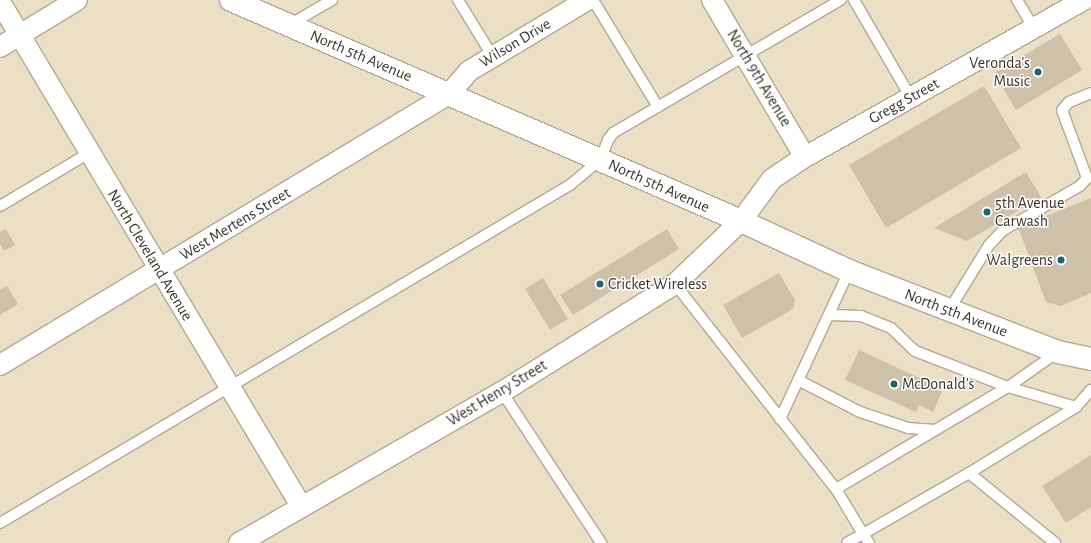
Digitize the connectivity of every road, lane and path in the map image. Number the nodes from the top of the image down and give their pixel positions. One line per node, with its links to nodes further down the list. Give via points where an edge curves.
1 (77, 0): 14 (street)
2 (230, 0): 12 (street, North 5th Avenue)
3 (332, 0): 12 (lane)
4 (458, 0): 16 (lane)
5 (712, 0): 17 (street, North 9th Avenue)
6 (841, 0): 17 (lane)
7 (854, 0): 20 (lane)
8 (1017, 0): 13 (lane)
9 (1084, 0): 13 (street, Gregg Street)
10 (585, 1): 16 (street, Wilson Drive); 21 (lane)
11 (0, 2): 14 (street, North Cleveland Avenue)
12 (289, 25): 19 (street, North 5th Avenue)
13 (1034, 28): 20 (street, Gregg Street)
14 (19, 35): 15 (street); 22 (street, North Cleveland Avenue)
15 (0, 47)
16 (493, 56): 19 (street, Wilson Drive, via 469,71)
17 (745, 56): 21 (lane); 23 (street, North 9th Avenue)
18 (1091, 93): 30 (lane, via 1070,102 1062,110 1087,178 1080,186 1002,231 989,245)
19 (449, 94): 24 (street, North 5th Avenue); 27 (street, West Mertens Street)
20 (911, 98): 23 (street, Gregg Street)
21 (658, 107): 24 (lane, via 613,133)
22 (89, 153): 25 (lane); 27 (street, North Cleveland Avenue)
23 (805, 157): 26 (street, Gregg Street, via 772,179)
24 (600, 160): 26 (street, North 5th Avenue); 36 (lane, via 570,185)
25 (0, 206)
26 (740, 221): 28 (street, North 5th Avenue); 29 (street, West Henry Street)
27 (159, 270): 34 (street, West Mertens Street); 36 (street, North Cleveland Avenue)
28 (849, 271): 30 (street, North 5th Avenue); 31 (lane)
29 (675, 284): 39 (street, West Henry Street); 41 (lane)
30 (949, 310): 32 (street, North 5th Avenue)
31 (829, 315): 35 (lane); 37 (lane, via 862,316 891,328 915,351)
32 (1058, 352): 33 (street, North 5th Avenue); 37 (lane)
33 (1091, 359)
34 (0, 365)
35 (798, 380): 41 (lane); 42 (lane, via 860,412 908,428)
36 (229, 386): 45 (street, North Cleveland Avenue); 46 (lane)
37 (1008, 387): 40 (lane); 42 (lane)
38 (1091, 390): 40 (lane)
39 (502, 392): 45 (street, West Henry Street); 49 (lane)
40 (1076, 407): 43 (lane)
41 (780, 419): 44 (lane)
42 (935, 430): 44 (lane)
43 (969, 473): 47 (lane); 52 (lane)
44 (836, 489): 47 (lane)
45 (301, 506): 48 (street, West Henry Street)
46 (0, 523)
47 (863, 534): 50 (lane); 51 (lane)
48 (248, 541)
49 (601, 543)
50 (847, 543)
51 (869, 543)
52 (1054, 543)

